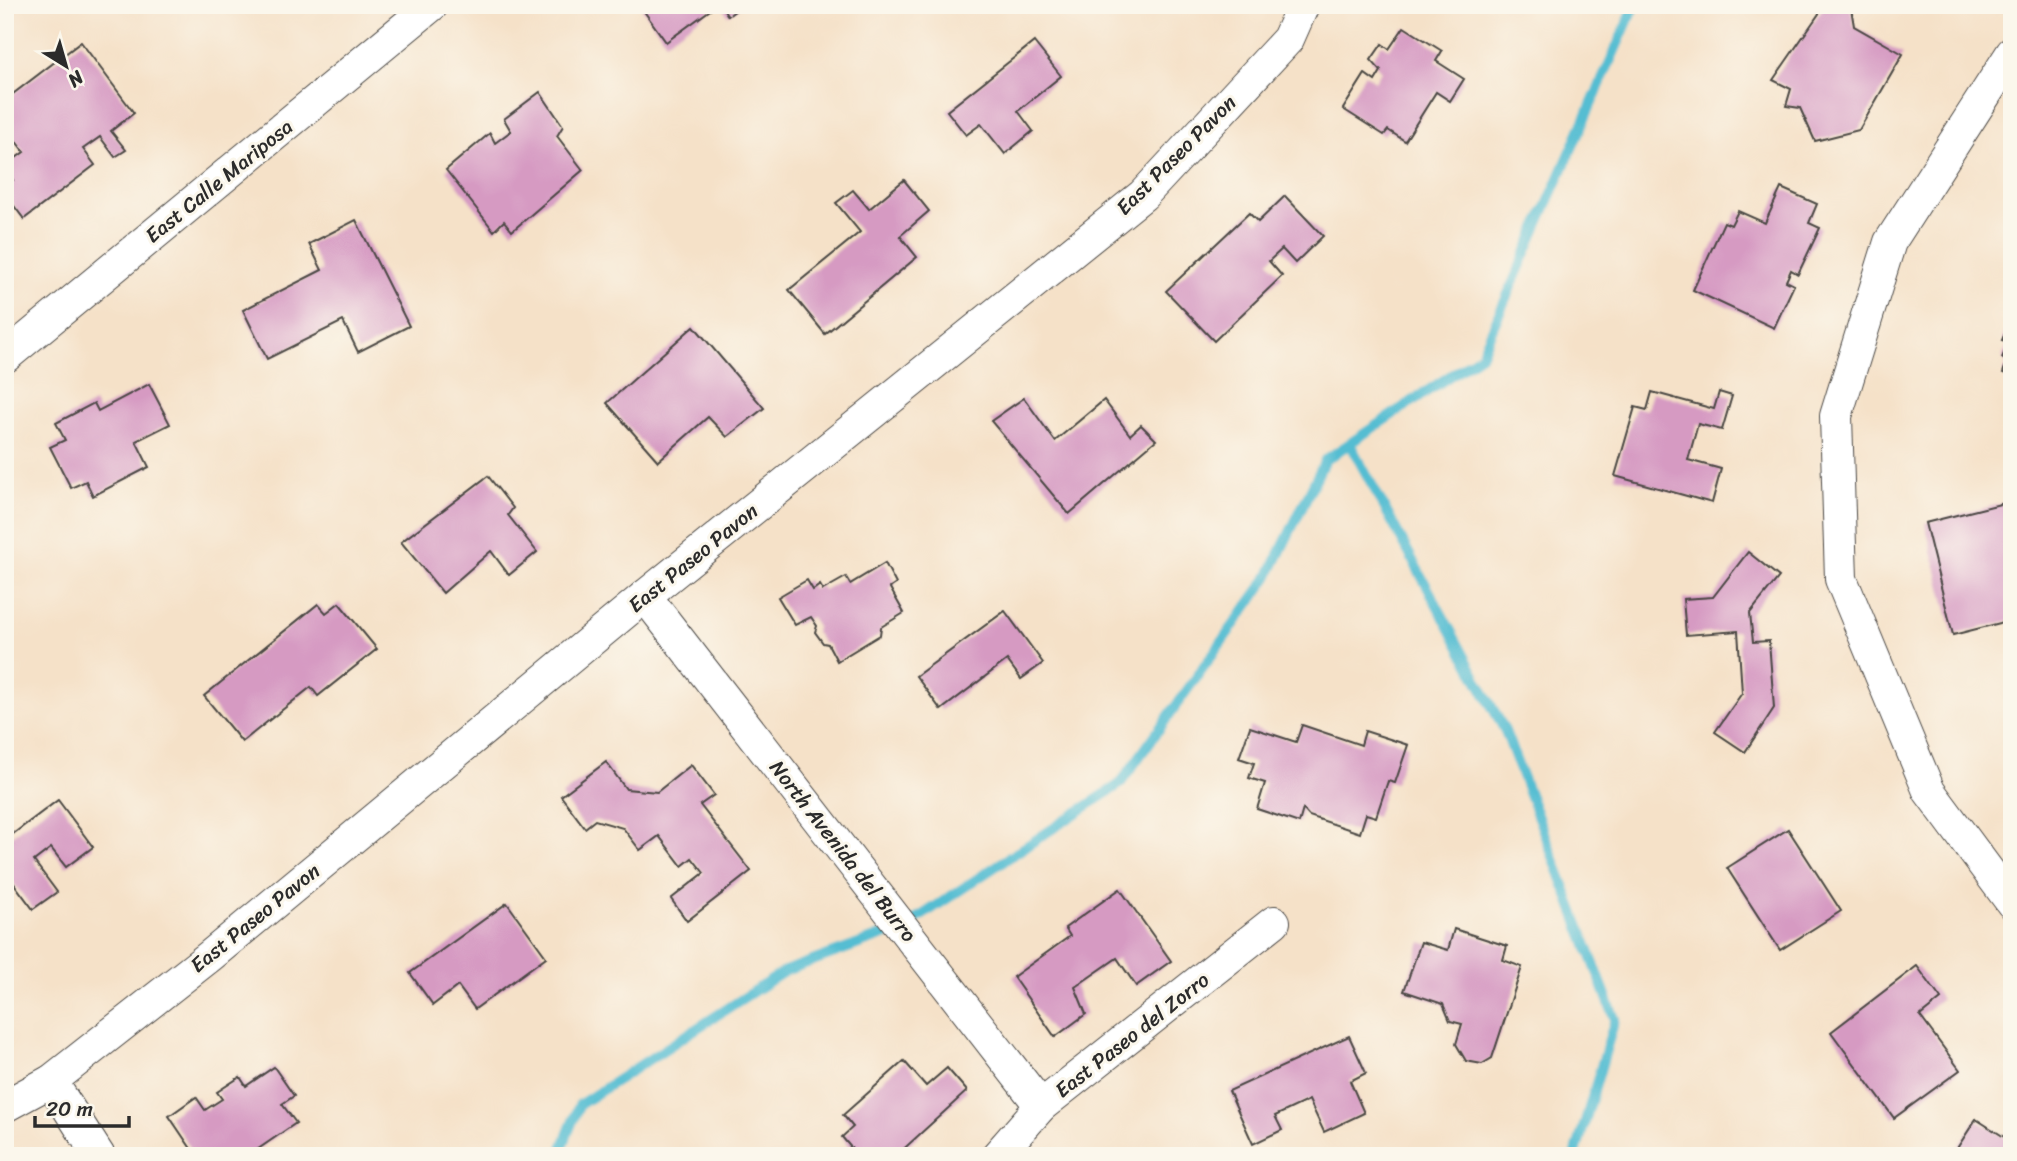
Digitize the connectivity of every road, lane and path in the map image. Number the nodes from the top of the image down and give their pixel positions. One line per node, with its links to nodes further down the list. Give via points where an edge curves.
1 (432, 5): 4 (street, East Calle Mariposa)
2 (1303, 5): 5 (street, East Paseo Pavon, via 1288,39 1143,195)
3 (2012, 53): 6 (street, via 1890,242 1836,415 1841,579 1929,791)
4 (5, 357)
5 (645, 596): 8 (street, East Paseo Pavon, via 210,956); 10 (street, North Avenida del Burro)
6 (2012, 903)
7 (1274, 922): 10 (street, East Paseo del Zorro)
8 (51, 1081): 9 (street, East Paseo Pavon); 11 (street)
9 (5, 1106)
10 (1041, 1106): 12 (street, East Paseo del Zorro)
11 (99, 1156)
12 (997, 1156)

